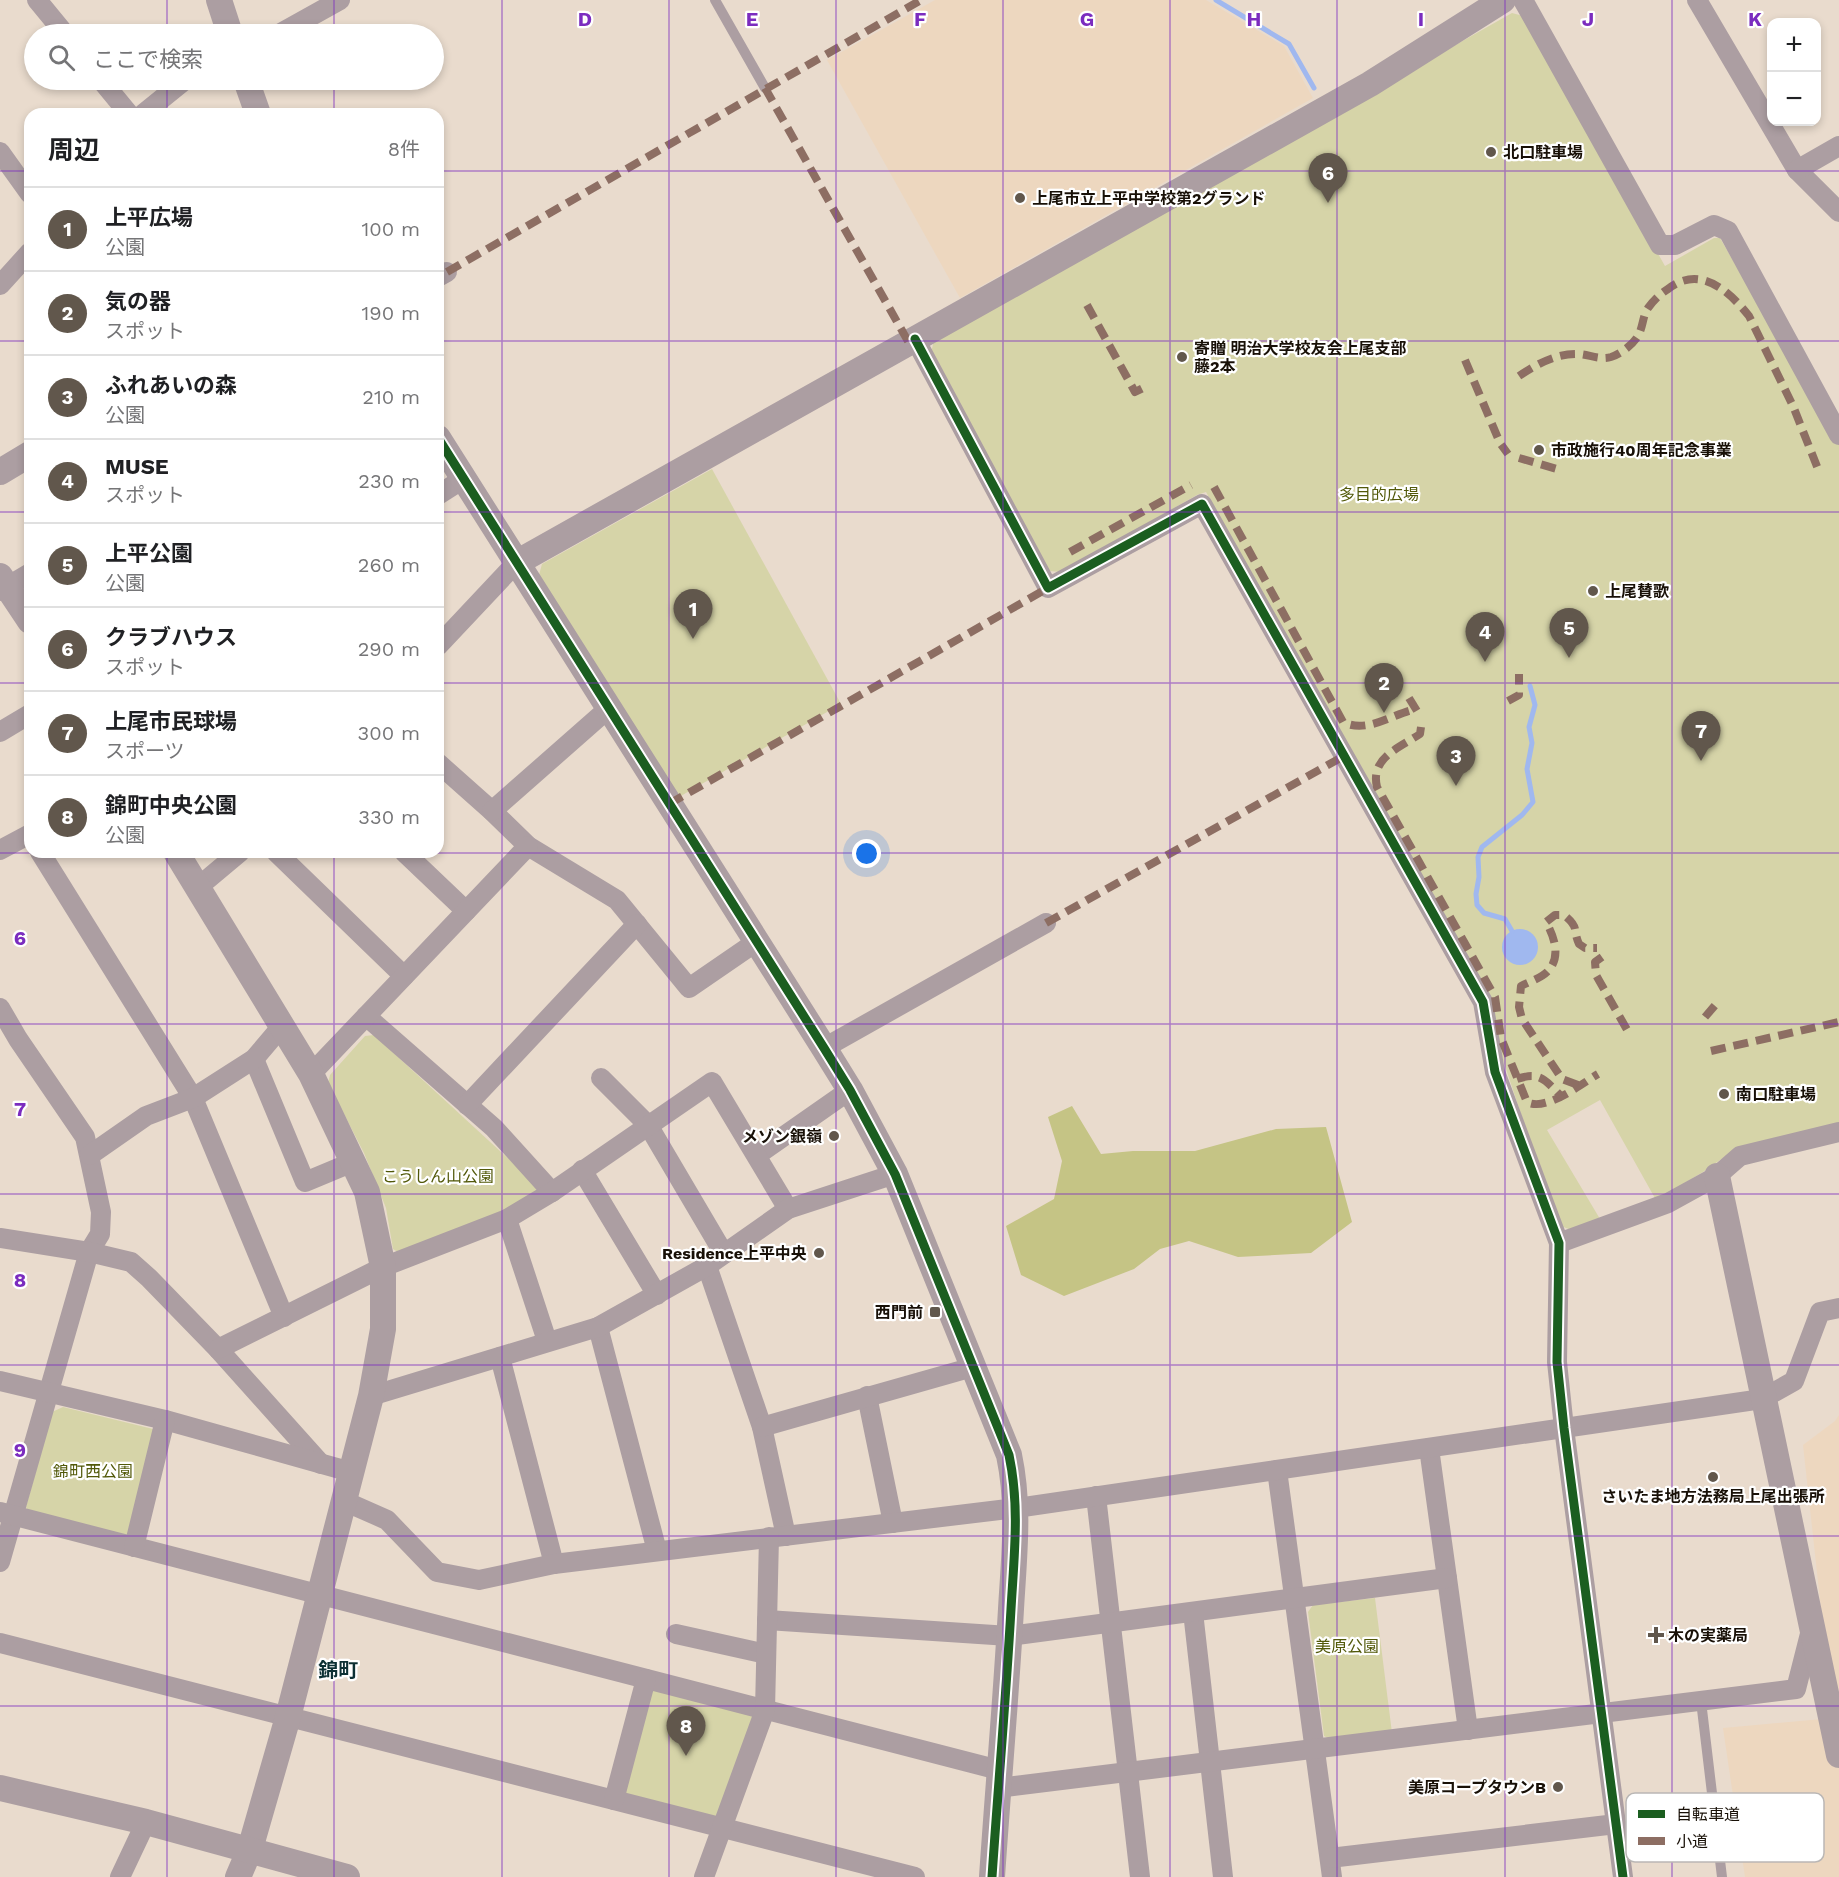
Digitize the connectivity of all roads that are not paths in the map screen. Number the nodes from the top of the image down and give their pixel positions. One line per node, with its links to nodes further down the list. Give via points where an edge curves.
1 (37, 0): 8 (street)
2 (219, 0): 9 (street)
3 (340, 0): 10 (street)
4 (716, 0): 11 (lane)
5 (1503, 0): 25 (street, via 1370,84)
6 (1523, 0): 26 (street, via 1660,245 1675,245 1714,225 1728,231)
7 (1697, 0): 20 (street)
8 (56, 24)
9 (227, 24)
10 (297, 24)
11 (765, 88)
12 (109, 90): 15 (street)
13 (172, 90): 16 (street)
14 (250, 90): 17 (street)
15 (124, 108)
16 (150, 108)
17 (256, 108)
18 (1839, 146): 20 (street)
19 (0, 152): 21 (street)
20 (1797, 170): 22 (street)
21 (24, 186)
22 (1839, 212)
23 (24, 259): 24 (street)
24 (0, 285)
25 (915, 339): 32 (street); 78 (street, via 1048,588 1202,504 1483,1002 1495,1072)
26 (1839, 435)
27 (444, 448): 30 (street)
28 (24, 458): 29 (street)
29 (0, 472)
30 (463, 479): 31 (street); 32 (street)
31 (444, 491)
32 (516, 563): 36 (street); 37 (street)
33 (24, 575): 34 (street)
34 (2, 584): 35 (street)
35 (24, 613)
36 (444, 637)
37 (609, 708): 41 (street); 54 (street)
38 (24, 718): 39 (street)
39 (0, 732)
40 (444, 768): 41 (street)
41 (492, 811): 43 (street)
42 (24, 838): 44 (street)
43 (528, 846): 51 (street); 53 (street, via 617,900)
44 (0, 850)
45 (44, 858): 64 (street)
46 (180, 858): 50 (street)
47 (233, 858): 50 (street)
48 (282, 858): 55 (street)
49 (410, 858): 51 (street)
50 (197, 888): 58 (street)
51 (466, 911): 55 (street)
52 (1046, 923): 59 (street)
53 (637, 924): 54 (street, via 688,988); 65 (street)
54 (756, 942): 59 (street)
55 (404, 976): 57 (street)
56 (0, 1008): 68 (street, via 85,1137)
57 (366, 1016): 61 (street); 65 (street)
58 (282, 1026): 60 (street); 61 (street)
59 (824, 1048): 63 (street)
60 (255, 1059): 64 (street); 70 (street, via 305,1182)
61 (311, 1074): 70 (street)
62 (601, 1078): 66 (street)
63 (850, 1090): 69 (street); 72 (street)
64 (193, 1098): 68 (street, via 146,1116); 85 (street)
65 (467, 1106): 74 (street, via 494,1128)
66 (648, 1125): 69 (street, via 712,1082); 71 (street); 80 (street)
67 (1839, 1132): 73 (street, via 1740,1156)
68 (90, 1155): 79 (street, via 101,1212 100,1234)
69 (757, 1155): 75 (street)
70 (353, 1161): 82 (street, via 367,1192)
71 (582, 1170): 74 (street); 83 (street)
72 (896, 1174): 75 (street); 90 (street)
73 (1717, 1176): 78 (street, via 1668,1203); 95 (street)
74 (552, 1192): 76 (street)
75 (788, 1209): 80 (street)
76 (507, 1219): 82 (street); 87 (street)
77 (0, 1238): 79 (street)
78 (1559, 1243): 98 (street, via 1557,1362)
79 (89, 1252): 88 (street, via 131,1262); 92 (street)
80 (724, 1254): 81 (street)
81 (707, 1266): 83 (street); 97 (street)
82 (383, 1267): 85 (street); 93 (street, via 383,1329)
83 (657, 1295): 86 (street)
84 (1839, 1308): 95 (street, via 1820,1312 1794,1381)
85 (284, 1317): 88 (street)
86 (597, 1326): 87 (street); 110 (street)
87 (548, 1341): 89 (street)
88 (218, 1349): 100 (street)
89 (500, 1357): 93 (street); 112 (street)
90 (973, 1367): 94 (street); 105 (street, via 1009,1455)
91 (0, 1381): 92 (street)
92 (49, 1391): 96 (street); 106 (street)
93 (371, 1396): 102 (street)
94 (867, 1396): 97 (street); 107 (street)
95 (1762, 1399): 98 (street); 119 (street)
96 (165, 1420): 100 (street); 109 (street)
97 (762, 1426): 108 (street)
98 (1564, 1428): 99 (street); 127 (street)
99 (1429, 1448): 101 (street); 113 (street)
100 (321, 1464): 102 (street)
101 (1276, 1470): 103 (street); 115 (street)
102 (351, 1472): 104 (street)
103 (1096, 1496): 105 (street); 118 (street)
104 (344, 1501): 112 (street, via 387,1520 437,1572 479,1580); 114 (street)
105 (1016, 1508): 107 (street); 121 (street)
106 (6, 1513): 109 (street); 111 (street)
107 (893, 1523): 108 (street)
108 (778, 1536): 110 (street); 117 (street)
109 (134, 1547): 114 (street)
110 (657, 1551): 112 (street)
111 (0, 1562)
112 (554, 1564)
113 (1447, 1578): 115 (street); 129 (street)
114 (320, 1595): 124 (street); 128 (street)
115 (1294, 1599): 116 (street); 130 (street)
116 (1193, 1612): 118 (street); 132 (street)
117 (767, 1620): 121 (street); 123 (street)
118 (1111, 1623): 121 (street); 133 (street)
119 (1812, 1628): 125 (street, via 1796,1689); 131 (street)
120 (676, 1634): 123 (street)
121 (1009, 1636): 134 (street)
122 (0, 1643): 128 (street)
123 (766, 1654): 126 (street)
124 (646, 1679): 126 (street); 137 (street)
125 (1701, 1701): 127 (street); 136 (lane)
126 (765, 1710): 134 (street); 140 (street)
127 (1602, 1713): 129 (street); 139 (street)
128 (288, 1717): 137 (street); 141 (street)
129 (1468, 1730): 130 (street)
130 (1315, 1749): 132 (street); 143 (street)
131 (1839, 1755)
132 (1210, 1761): 133 (street); 151 (street)
133 (1128, 1772): 134 (street); 150 (street)
134 (999, 1779): 149 (street)
135 (0, 1788): 138 (street)
136 (1712, 1793)
137 (614, 1800): 140 (street)
138 (146, 1822): 141 (street); 144 (street)
139 (1616, 1824): 143 (street); 152 (street)
140 (722, 1828): 147 (street); 148 (street)
141 (250, 1849): 145 (street); 146 (street)
142 (1720, 1862): 153 (lane)
143 (1329, 1872)
144 (120, 1877)
145 (238, 1877)
146 (347, 1877)
147 (704, 1877)
148 (915, 1877)
149 (992, 1877)
150 (1140, 1877)
151 (1223, 1877)
152 (1623, 1877)
153 (1722, 1877)

